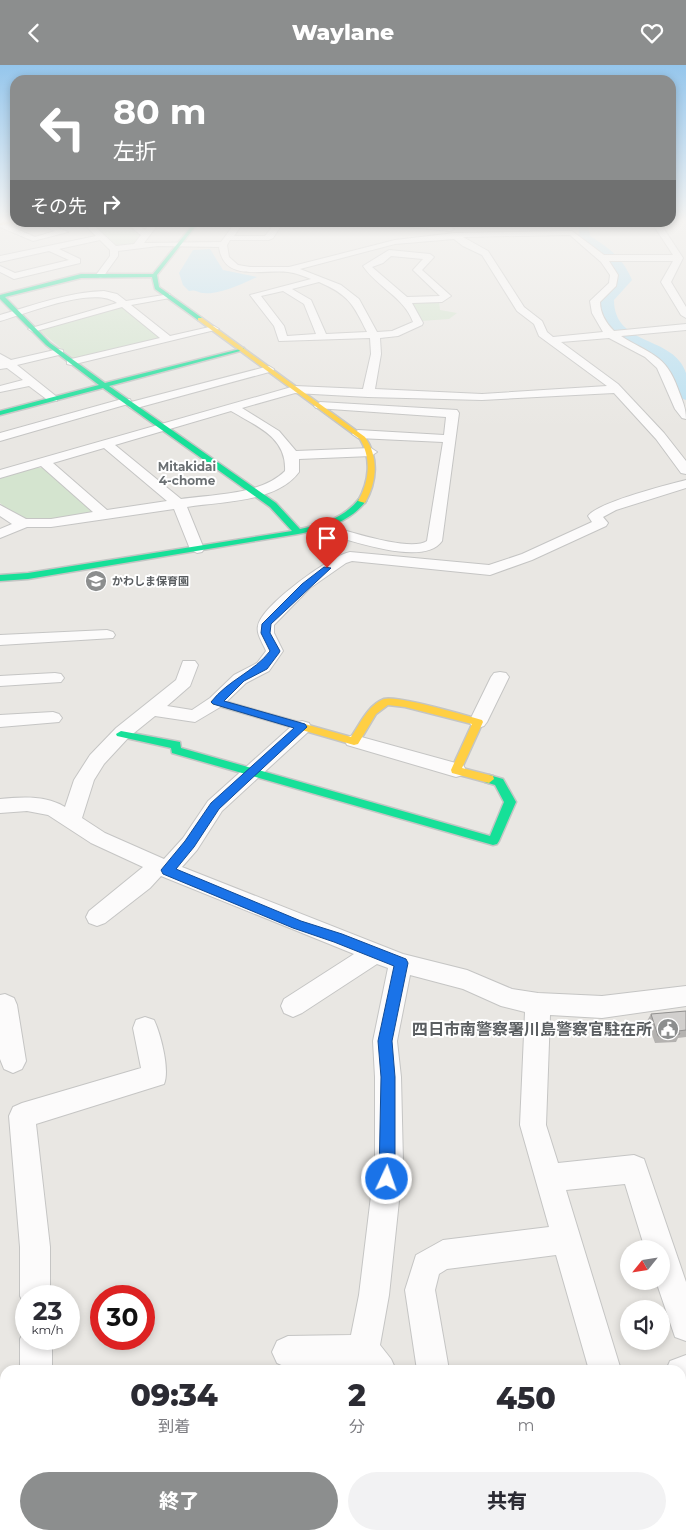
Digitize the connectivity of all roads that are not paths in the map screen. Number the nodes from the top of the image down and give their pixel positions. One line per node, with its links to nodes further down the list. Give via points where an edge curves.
1 (27, 290): 12 (street)
2 (160, 290): 11 (street)
3 (276, 290): 23 (street, via 255,295 279,326 283,339)
4 (287, 290): 23 (street, via 308,302)
5 (342, 290): 21 (street, via 356,301)
6 (392, 290): 13 (street)
7 (439, 290): 13 (street, via 446,296 442,299)
8 (508, 290): 25 (street, via 520,309 538,323 542,333)
9 (606, 290): 22 (street, via 597,298 595,305)
10 (671, 290): 16 (street)
11 (167, 295): 14 (street); 20 (street)
12 (1, 297): 15 (street)
13 (406, 300): 21 (street, via 418,323 394,334)
14 (123, 304): 15 (street, via 111,295 95,293); 19 (street); 24 (street)
15 (18, 313): 17 (street); 19 (street)
16 (686, 315)
17 (0, 318)
18 (686, 327): 22 (street)
19 (33, 329): 27 (street)
20 (214, 329): 24 (street); 26 (street)
21 (374, 335): 23 (street); 36 (street, via 376,353)
22 (609, 335): 25 (street); 42 (street, via 659,363)
23 (323, 338)
24 (168, 340): 29 (street)
25 (552, 341): 35 (street)
26 (242, 349): 30 (street); 32 (street)
27 (59, 352): 28 (street); 29 (street)
28 (3, 362): 31 (street)
29 (72, 362): 32 (street)
30 (269, 369): 34 (street); 38 (street)
31 (31, 381): 33 (street); 37 (street)
32 (105, 385): 37 (street); 38 (street)
33 (0, 389)
34 (296, 389): 36 (street); 39 (street); 40 (street)
35 (616, 389): 36 (street, via 482,397); 51 (street, via 660,436)
36 (368, 394)
37 (53, 399): 41 (street)
38 (130, 403): 43 (street); 45 (street)
39 (232, 406): 43 (street); 49 (street, via 278,436)
40 (320, 406): 44 (street); 46 (street, via 452,414)
41 (0, 413)
42 (686, 415)
43 (163, 426): 47 (street); 54 (street)
44 (358, 434): 46 (street); 48 (street, via 368,443)
45 (0, 437)
46 (448, 439): 62 (street, via 435,541 428,547 412,550)
47 (105, 443): 50 (street); 55 (street)
48 (371, 452): 49 (street); 59 (street, via 367,491 362,502 349,515)
49 (292, 455): 54 (street, via 292,472 267,490)
50 (44, 462): 52 (street); 57 (street)
51 (686, 470)
52 (0, 474)
53 (686, 484): 64 (street, via 611,507 595,516 601,523 583,533 490,569)
54 (256, 492): 55 (street); 60 (street)
55 (179, 503): 57 (street); 63 (street)
56 (0, 509): 58 (street)
57 (104, 515): 58 (street, via 51,523)
58 (25, 523): 61 (street)
59 (318, 527): 60 (street); 62 (street)
60 (298, 532): 63 (street)
61 (0, 534)
62 (369, 541): 64 (street)
63 (197, 549): 65 (street)
64 (356, 556): 72 (street, via 338,559 270,618 266,633 275,651 263,667 240,679)
65 (0, 578)
66 (107, 635): 67 (street)
67 (0, 640)
68 (189, 665): 73 (street, via 184,682)
69 (500, 677): 76 (street)
70 (55, 678): 71 (street)
71 (0, 681)
72 (216, 702): 73 (street, via 194,716); 77 (street)
73 (152, 710): 78 (street)
74 (53, 718): 75 (street)
75 (0, 721)
76 (478, 722): 79 (street, via 386,702 372,712); 80 (street)
77 (302, 727): 79 (street); 81 (street)
78 (121, 734): 81 (street, via 176,745 180,751); 83 (street, via 98,757 83,783)
79 (354, 741): 80 (street)
80 (456, 770): 81 (street, via 499,782 510,802 493,841)
81 (255, 771): 84 (street, via 215,806 190,844)
82 (0, 806): 83 (street, via 27,805 53,809)
83 (71, 821): 84 (street, via 98,838)
84 (162, 868): 85 (street); 86 (street, via 298,925)
85 (98, 917)
86 (376, 953): 87 (street); 91 (street)
87 (401, 963): 89 (street, via 467,980 510,999); 102 (street, via 385,1041 389,1163)
88 (686, 996): 89 (street, via 602,1007)
89 (538, 1004): 94 (street, via 533,1125)
90 (0, 1006): 93 (street, via 5,1005)
91 (293, 1006)
92 (145, 1028): 98 (street, via 155,1076 22,1116 35,1247)
93 (13, 1061)
94 (549, 1178): 95 (street); 96 (street, via 634,1169)
95 (568, 1239): 104 (street, via 443,1255 426,1265 420,1290); 105 (street)
96 (658, 1240)
97 (670, 1277): 99 (street)
98 (35, 1285)
99 (686, 1326)
100 (36, 1350): 103 (street)
101 (288, 1352): 102 (street)
102 (366, 1363)
103 (36, 1365)
104 (432, 1365)
105 (604, 1365)

